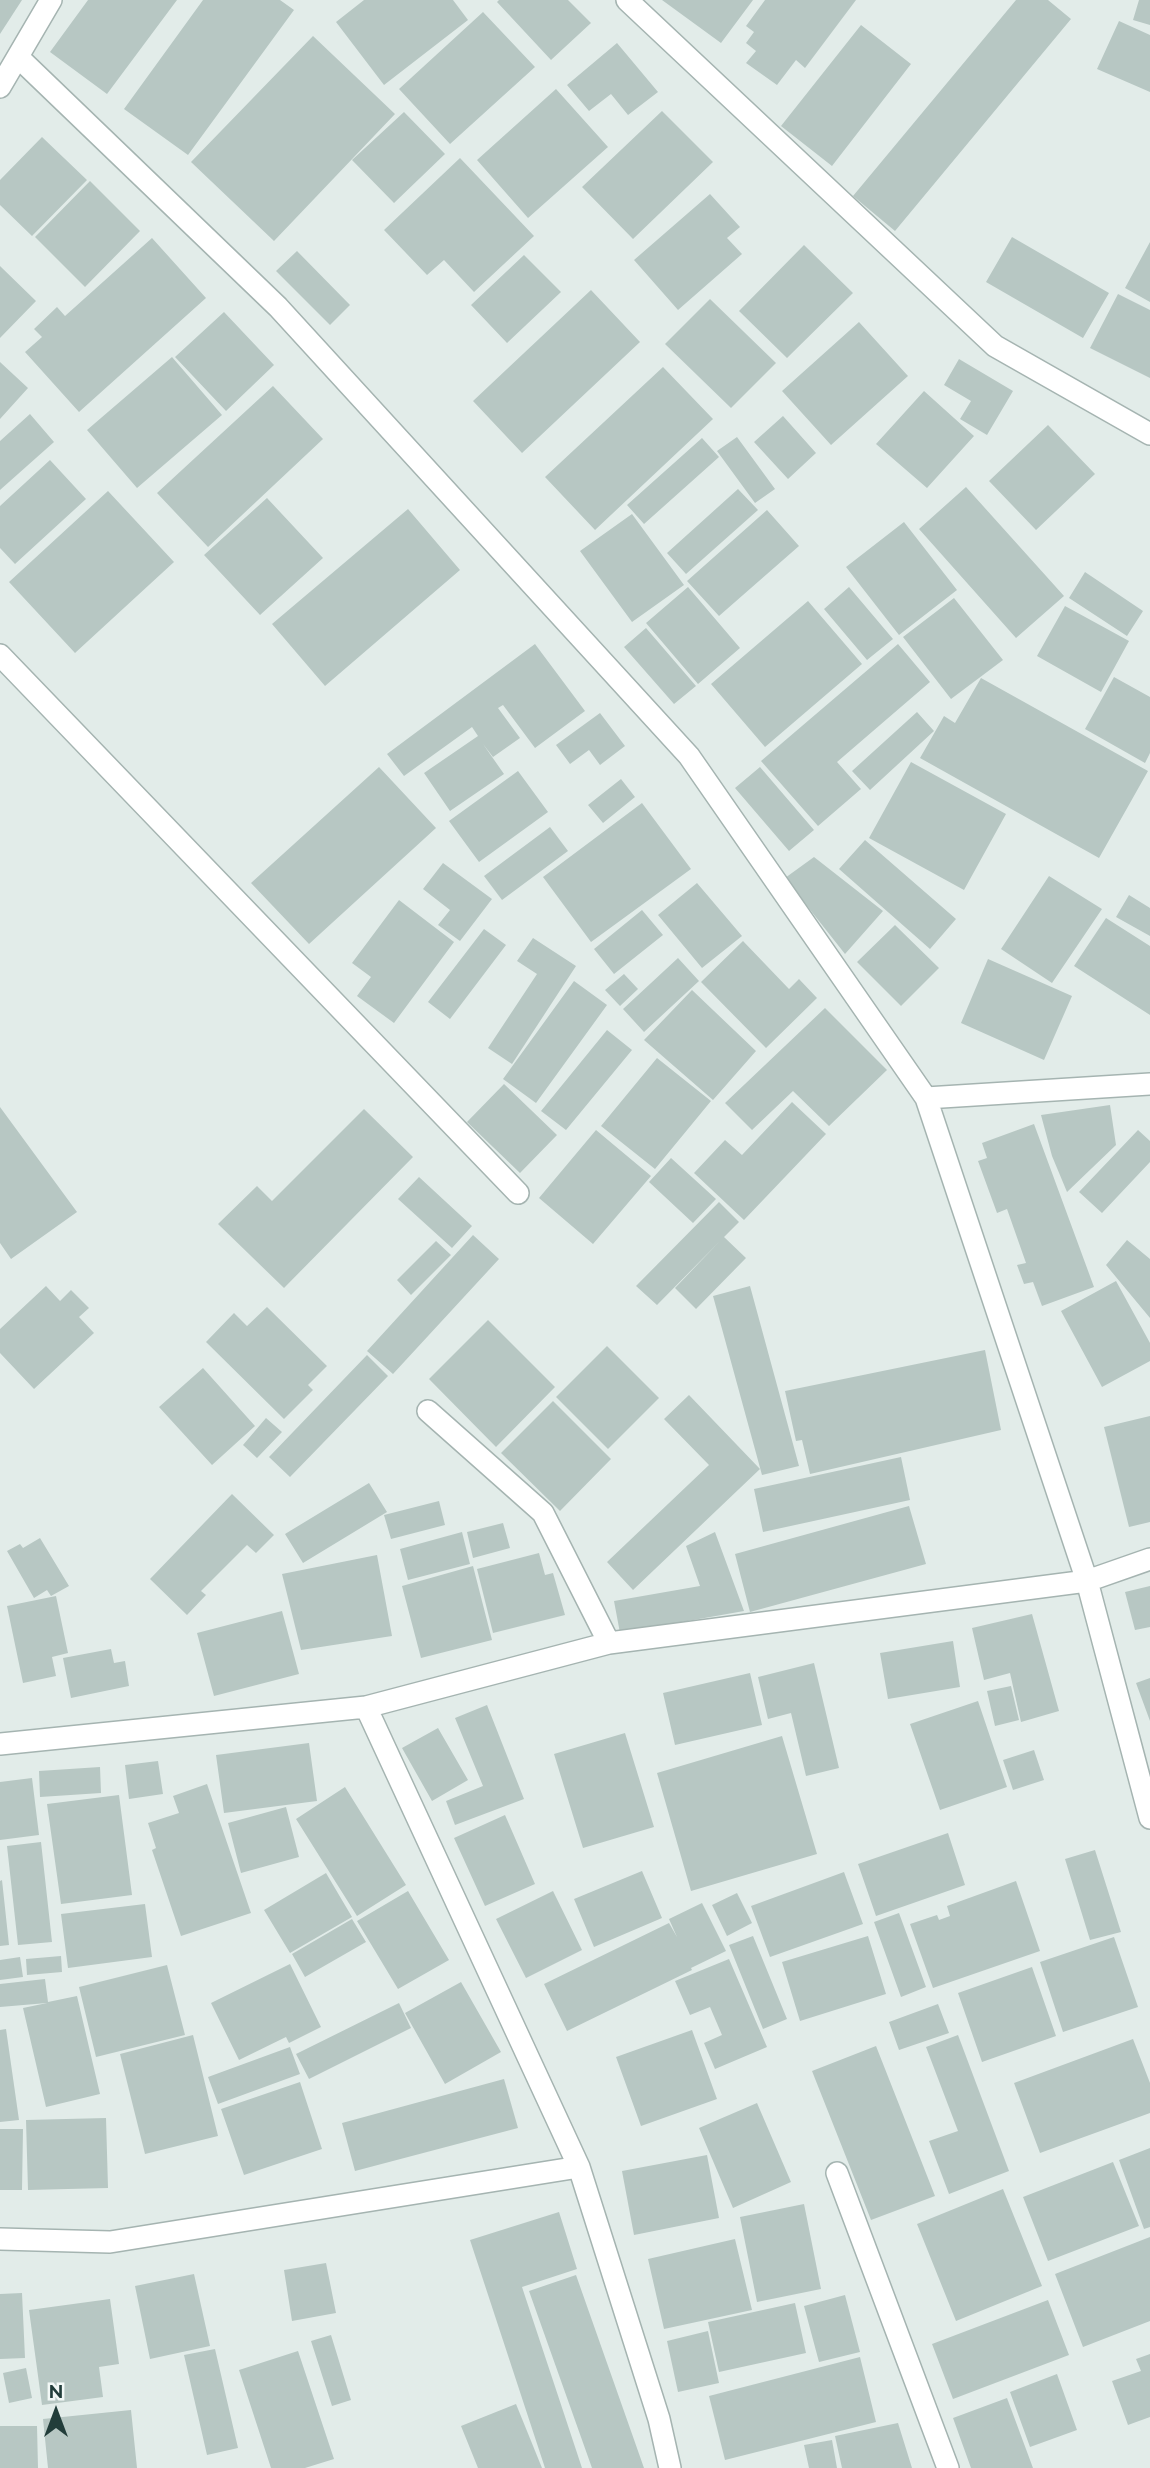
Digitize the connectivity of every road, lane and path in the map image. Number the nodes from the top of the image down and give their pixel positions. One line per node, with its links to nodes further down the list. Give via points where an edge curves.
1 (51, 0): 3 (street)
2 (627, 0): 5 (street, via 995,346)
3 (18, 57): 4 (street); 8 (street, via 278,307 689,756)
4 (0, 87)
5 (1150, 434)
6 (0, 655): 9 (street)
7 (1150, 1084): 8 (street)
8 (926, 1098): 12 (street)
9 (518, 1193)
10 (428, 1411): 13 (street, via 543,1513)
11 (1150, 1559): 12 (street)
12 (1087, 1581): 13 (street); 16 (street)
13 (609, 1643): 14 (street)
14 (366, 1707): 15 (street); 17 (street)
15 (0, 1744)
16 (1150, 1818)
17 (579, 2167): 19 (street, via 110,2242); 20 (street, via 659,2419)
18 (837, 2173): 21 (street)
19 (0, 2239)
20 (670, 2468)
21 (948, 2468)

